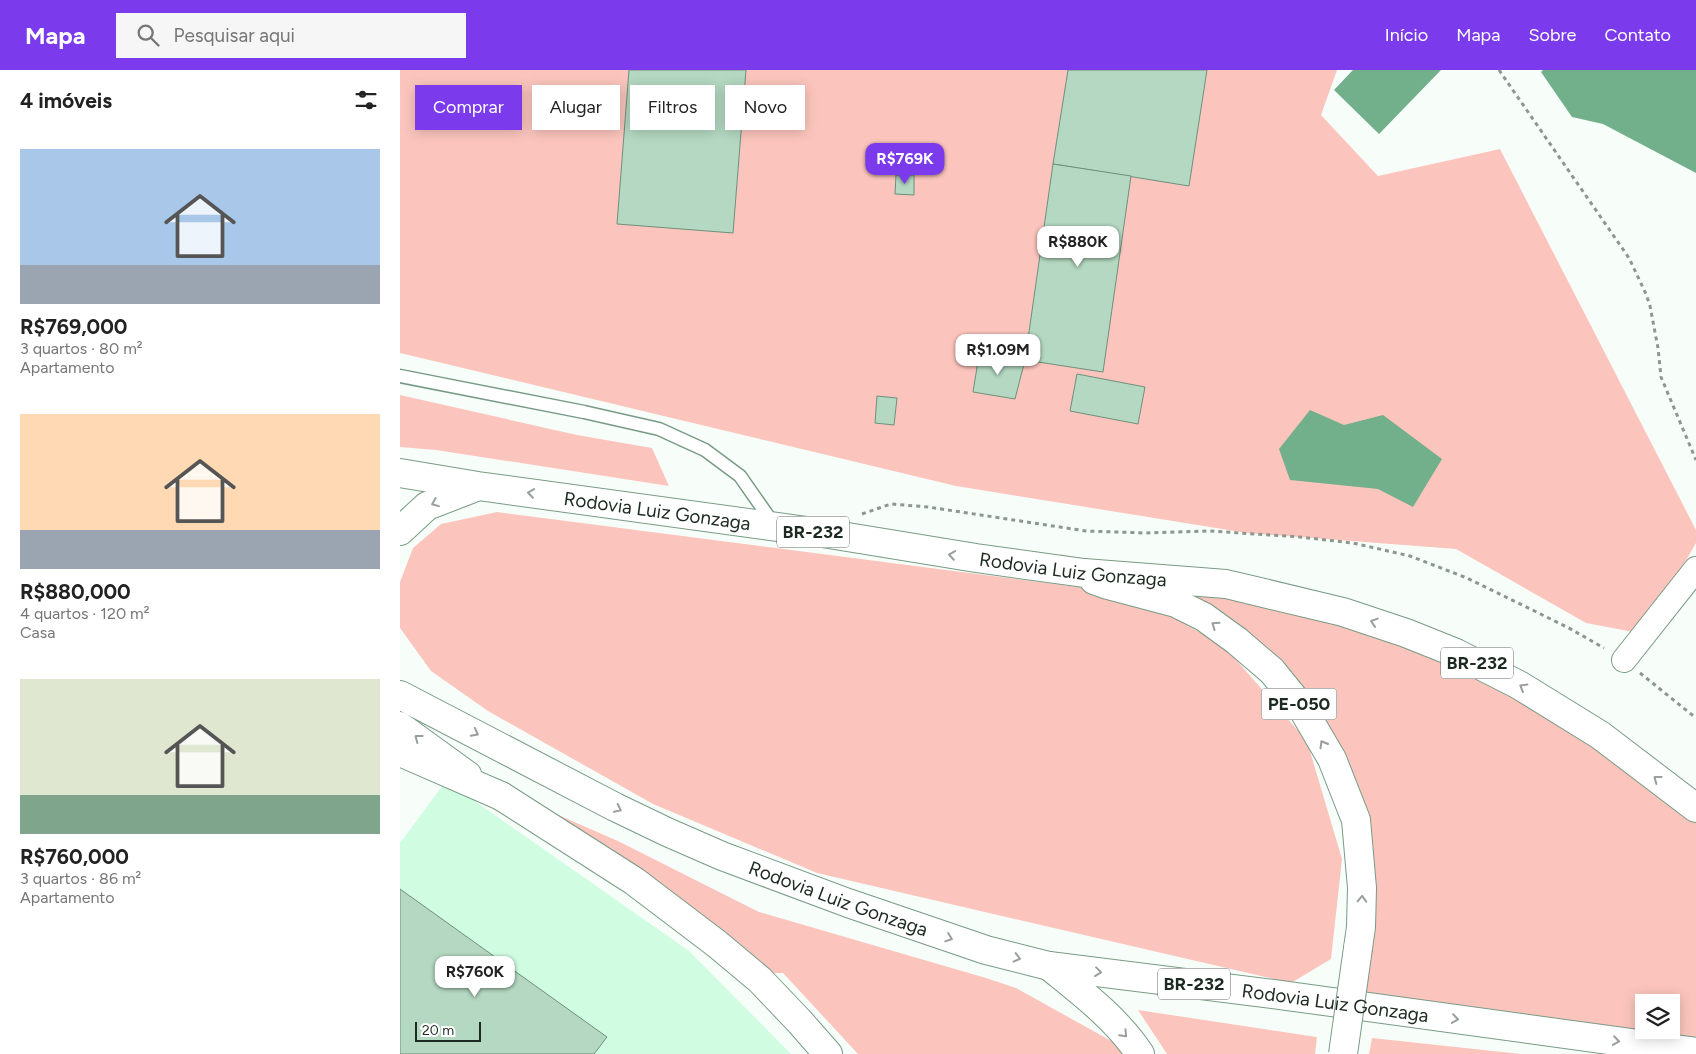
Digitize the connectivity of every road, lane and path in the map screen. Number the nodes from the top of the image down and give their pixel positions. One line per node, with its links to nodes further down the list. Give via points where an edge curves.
1 (1499, 70): 3 (path, via 1629,258 1650,306 1661,377)
2 (400, 376): 6 (lane, via 659,429 704,450 740,476)
3 (1696, 460)
4 (400, 473): 5 (main road, Rodovia Luiz Gonzaga / BR-232)
5 (478, 486): 6 (main road, Rodovia Luiz Gonzaga / BR-232, one-way to 5); 7 (main road, one-way to 7, via 427,506)
6 (777, 528): 8 (main road, Rodovia Luiz Gonzaga / BR-232)
7 (400, 531)
8 (829, 534): 10 (main road, Rodovia Luiz Gonzaga / BR-232, one-way to 8); 11 (path, via 856,516 890,504 1086,531 1210,531 1353,543 1410,556 1467,578 1567,627)
9 (1696, 569): 11 (street)
10 (1084, 573): 19 (main road, Rodovia Luiz Gonzaga / BR-232, one-way to 10, via 1600,735 1519,684 1406,633 1343,612 1226,584); 24 (main road, PE-050, one-way to 10, bridge, via 1361,927 1362,888 1356,820 1332,759 1302,708 1272,671 1237,641 1176,603 1098,582)
11 (1624, 660): 15 (path)
12 (400, 676): 14 (main road)
13 (400, 695): 14 (main road, Rodovia Luiz Gonzaga / BR-232)
14 (441, 716): 20 (main road, Rodovia Luiz Gonzaga / BR-232, one-way to 20, via 666,832 722,856 986,950)
15 (1696, 718)
16 (400, 724): 18 (street, one-way to 16)
17 (400, 752): 18 (main road)
18 (501, 796): 22 (main road, via 634,882 717,944 760,980)
19 (1696, 808)
20 (1049, 966): 21 (main road, Rodovia Luiz Gonzaga / BR-232, one-way to 21); 23 (main road, one-way to 23, via 1091,1000 1129,1038)
21 (1696, 1052)
22 (828, 1054)
23 (1140, 1054)
24 (1343, 1054)

